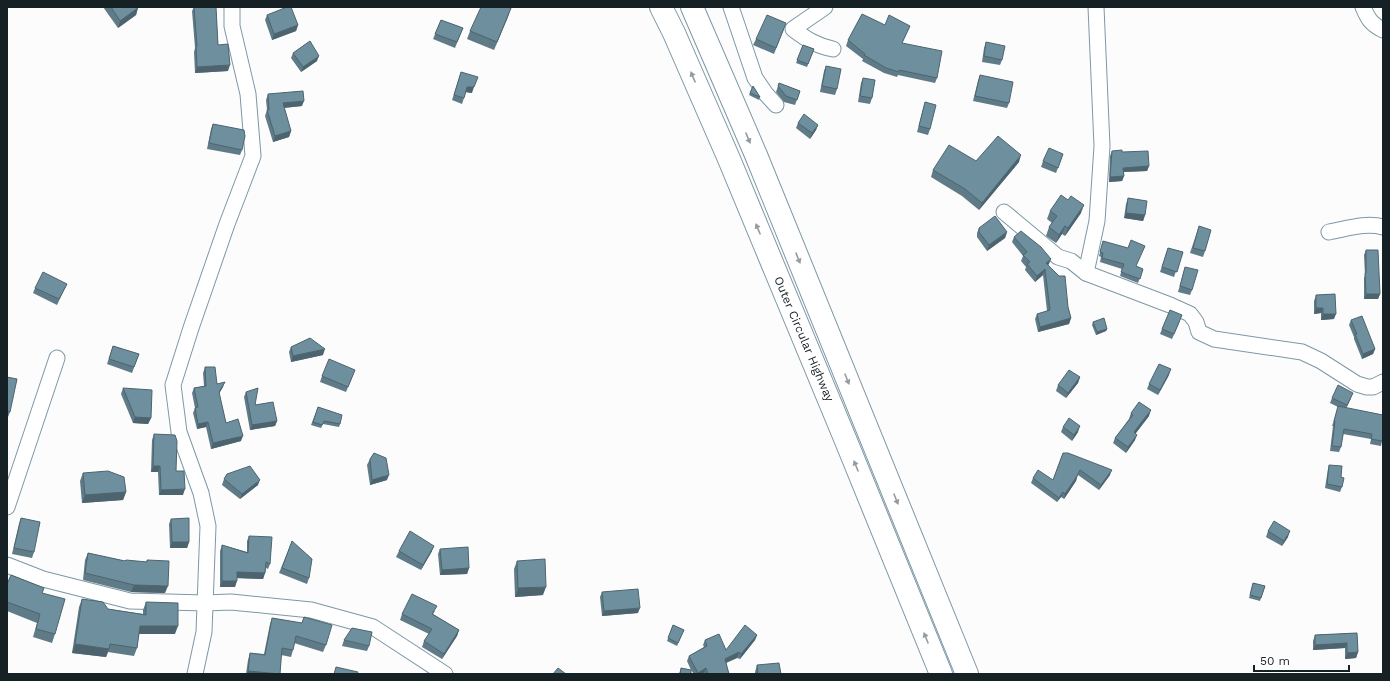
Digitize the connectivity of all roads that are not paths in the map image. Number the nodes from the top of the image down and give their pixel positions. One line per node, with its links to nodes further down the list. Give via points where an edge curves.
1 (232, 7): 19 (street, via 232,26 248,94 253,156 224,232 173,385 179,432 201,493 208,526)
2 (661, 7): 22 (highway, Outer Circular Highway, one-way to 2, via 709,112)
3 (692, 7): 23 (highway, Outer Circular Highway, one-way to 23, via 756,155)
4 (731, 7): 10 (street, via 755,78)
5 (825, 7): 9 (street, via 794,29 806,40)
6 (1096, 7): 14 (street, via 1102,146 1097,220)
7 (1363, 7): 8 (street, via 1374,25)
8 (1383, 30)
9 (833, 49)
10 (776, 105)
11 (1004, 212): 14 (street, via 1058,257 1071,261)
12 (1383, 227): 13 (street, via 1375,224)
13 (1328, 232)
14 (1086, 273): 16 (street, via 1190,314 1200,332 1214,339 1302,352 1357,384 1373,387)
15 (58, 358): 17 (street)
16 (1383, 382)
17 (7, 507)
18 (7, 566): 19 (street, via 43,579 130,601)
19 (205, 603): 20 (street, via 204,632); 21 (street, via 231,602 311,610 373,627)
20 (195, 674)
21 (445, 674)
22 (941, 674)
23 (967, 674)

